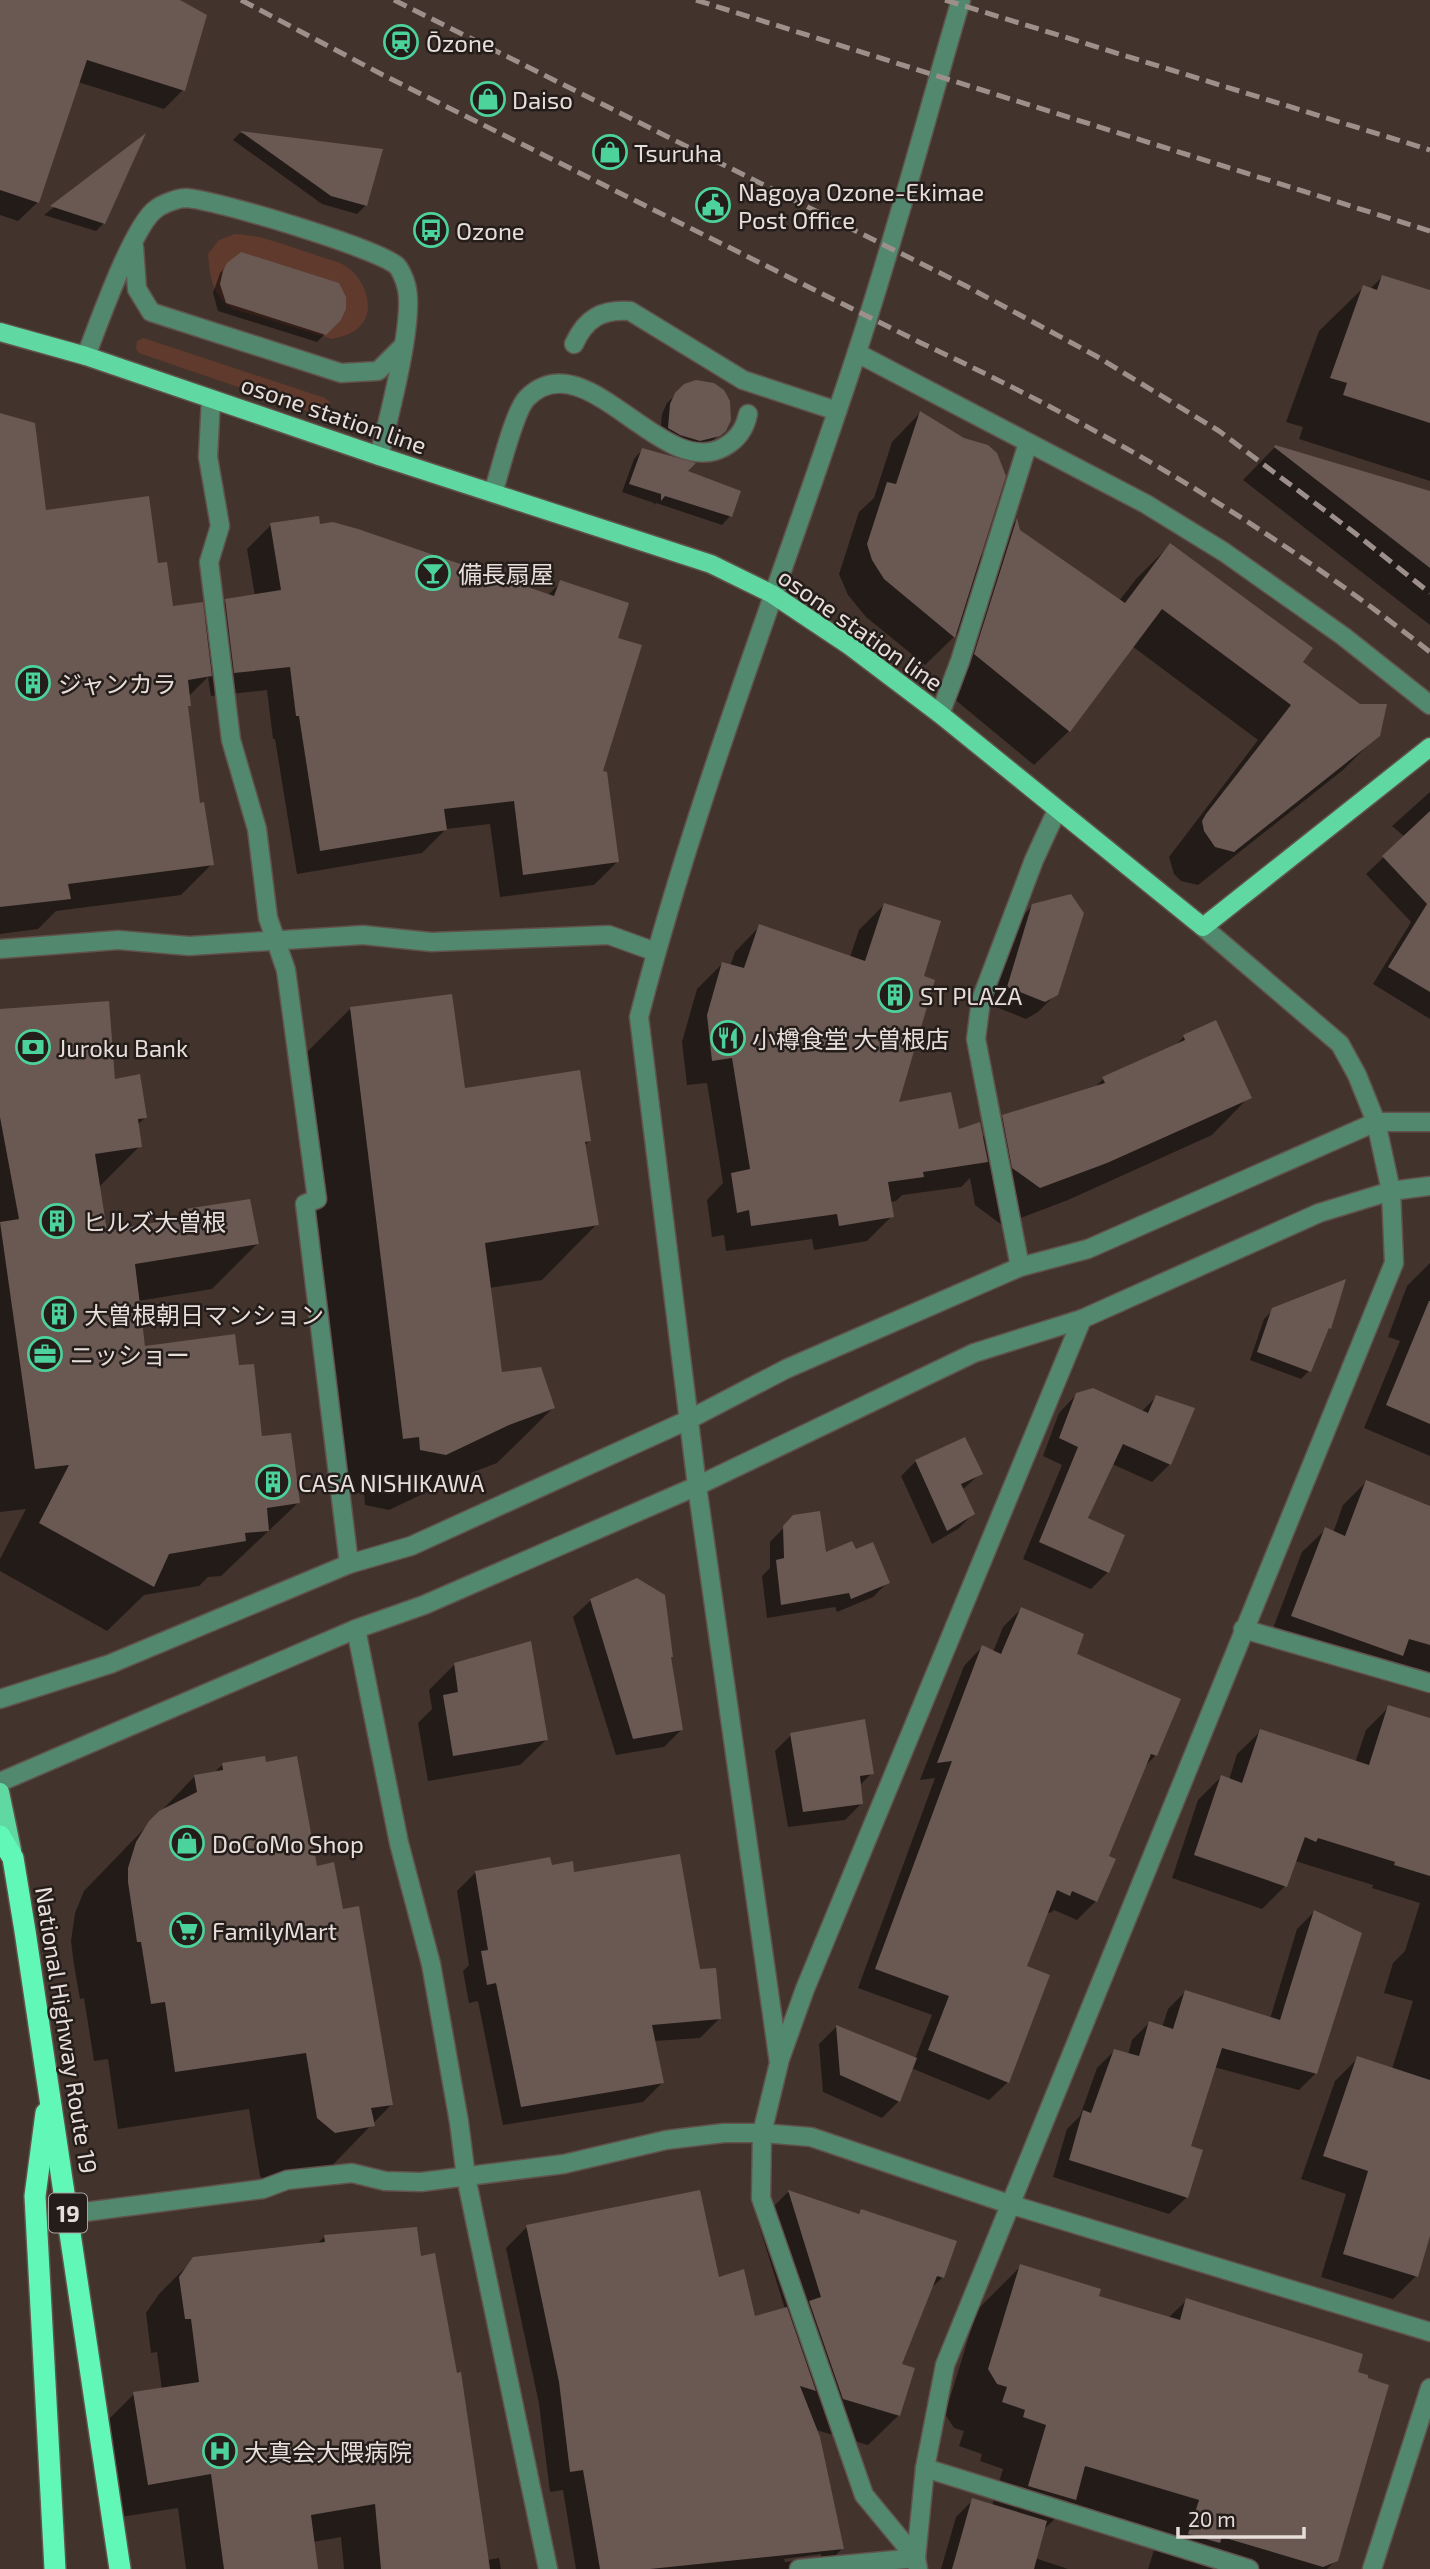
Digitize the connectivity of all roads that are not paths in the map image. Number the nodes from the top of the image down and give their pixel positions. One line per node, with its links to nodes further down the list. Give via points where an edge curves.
1 (961, 0): 6 (street)
2 (133, 242): 5 (street, via 136,289 151,312 341,373 378,371); 5 (street, via 156,209 183,198 273,219 363,249 397,265 406,284 410,308); 7 (street)
3 (0, 332): 7 (main road, osone station line)
4 (574, 344): 9 (street, via 580,330 600,314 630,311 743,380)
5 (402, 347): 12 (street)
6 (857, 353): 9 (street); 11 (street)
7 (86, 356): 8 (main road, osone station line)
8 (211, 398): 12 (main road, osone station line); 20 (street, via 208,457 220,526 209,562 231,740 257,828 268,918)
9 (837, 411): 14 (street)
10 (748, 414): 13 (street, via 735,441 715,452 693,452 580,387 561,383 540,388 525,400)
11 (1028, 443): 15 (street, via 1146,504 1224,552 1343,636); 16 (street)
12 (379, 456): 13 (main road, osone station line)
13 (493, 493): 14 (main road, osone station line, via 711,564)
14 (772, 594): 16 (main road, osone station line); 22 (street)
15 (1430, 705)
16 (940, 714): 18 (main road, osone station line)
17 (1430, 747): 19 (main road)
18 (1057, 810): 19 (main road, osone station line); 27 (street, via 981,1000 976,1039)
19 (1203, 927): 23 (street, via 1340,1044)
20 (275, 939): 21 (street, via 189,946 118,940); 22 (street, via 363,935 431,942 609,936); 31 (street, via 286,970 317,1199 305,1204)
21 (0, 949)
22 (656, 952): 29 (street, via 639,1017)
23 (1376, 1122): 24 (street); 26 (street); 27 (street, via 1088,1249)
24 (1430, 1122)
25 (1430, 1186): 26 (street)
26 (1391, 1191): 28 (street, via 1319,1213); 33 (street, via 1394,1263)
27 (1020, 1267): 29 (street, via 786,1369)
28 (1082, 1319): 30 (street, via 974,1353); 40 (street, via 805,1989)
29 (688, 1420): 30 (street); 31 (street, via 411,1546)
30 (697, 1486): 32 (street, via 424,1605); 40 (street)
31 (349, 1564): 35 (street, via 110,1664)
32 (356, 1629): 36 (street); 43 (street, via 399,1843 431,1964)
33 (1243, 1629): 34 (street); 44 (street)
34 (1430, 1684)
35 (0, 1699)
36 (0, 1782)
37 (0, 1792): 39 (main road)
38 (0, 1836): 39 (highway, National Highway Route 19 / 19)
39 (13, 1858): 41 (highway, National Highway Route 19 / 19)
40 (779, 2063): 42 (street)
41 (49, 2086): 45 (highway, National Highway Route 19 / 19); 50 (highway, via 35,2196)
42 (762, 2133): 43 (street, via 666,2140 564,2164); 44 (street, via 811,2137); 49 (street, via 761,2198 864,2495)
43 (466, 2177): 45 (street, via 385,2181 352,2173); 52 (street)
44 (1009, 2204): 46 (street); 48 (street, via 945,2365)
45 (69, 2214): 51 (highway, National Highway Route 19 / 19)
46 (1430, 2332)
47 (1430, 2388): 55 (street)
48 (925, 2468): 49 (street); 54 (street)
49 (917, 2563): 53 (street)
50 (55, 2569)
51 (120, 2569)
52 (548, 2569)
53 (799, 2569)
54 (1249, 2569)
55 (1372, 2569)

